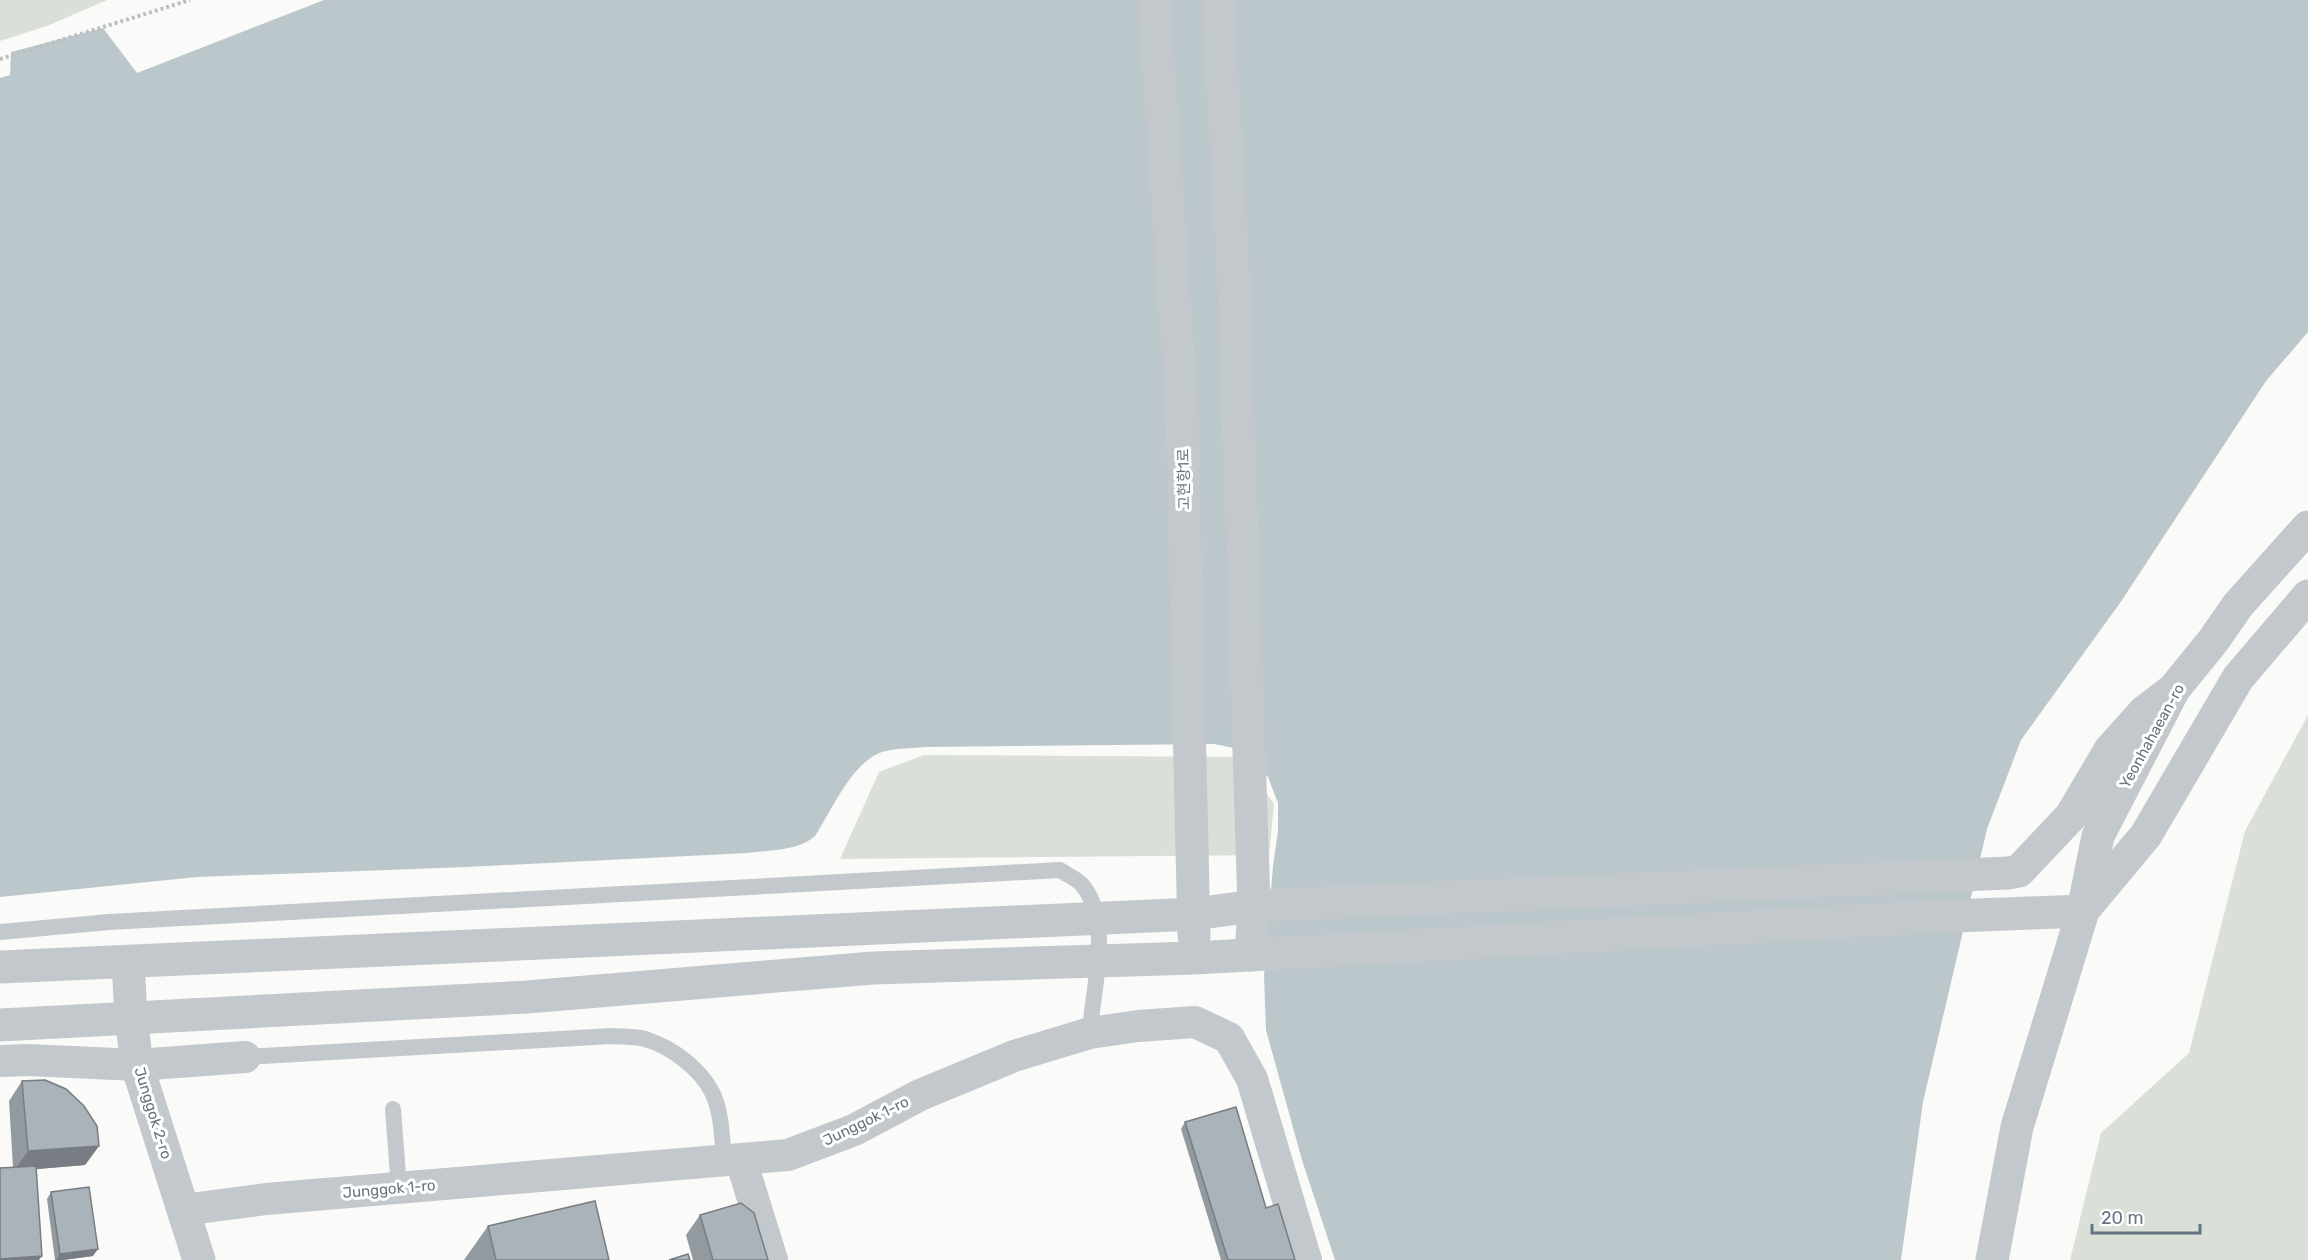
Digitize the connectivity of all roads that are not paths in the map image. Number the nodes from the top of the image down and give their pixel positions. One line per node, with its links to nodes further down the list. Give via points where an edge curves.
1 (1154, 0): 8 (street, 고현항1로, via 1182,413)
2 (1218, 0): 6 (street, via 1234,289)
3 (2308, 526): 5 (street, Yeonhahaean-ro, via 2238,605)
4 (2308, 596): 7 (street, Yeonhahaean-ro, via 2238,678 2146,835)
5 (2174, 689): 6 (street, via 2144,712 2110,750 2071,816 2019,871); 7 (street, Yeonhahaean-ro, via 2098,836)
6 (1254, 906): 8 (street); 10 (street)
7 (2083, 911): 10 (street); 27 (street, Yeonhahaean-ro, via 2017,1127)
8 (1194, 914): 11 (street, 고현항1로); 12 (street)
9 (0, 932): 16 (lane, via 109,922 1060,870 1082,884 1094,903 1099,934 1098,974)
10 (1251, 955): 11 (street)
11 (1194, 958): 14 (street, via 873,968 527,997)
12 (128, 962): 13 (street); 14 (street, Junggok 2-ro)
13 (0, 967)
14 (131, 1017): 15 (street); 19 (street, Junggok 2-ro)
15 (0, 1025)
16 (1090, 1033): 21 (street, Junggok 1-ro, via 1014,1056 920,1095 854,1130 788,1155); 26 (street, Junggok 1-ro, via 1195,1022 1229,1038 1252,1079)
17 (245, 1057): 19 (street); 21 (lane, via 611,1036 647,1039 694,1068 712,1092)
18 (0, 1061): 19 (street)
19 (137, 1065): 23 (street, Junggok 2-ro)
20 (393, 1109): 22 (lane)
21 (732, 1160): 22 (street, Junggok 1-ro); 25 (street)
22 (399, 1188): 23 (street, Junggok 1-ro)
23 (183, 1210): 24 (street, Junggok 2-ro)
24 (199, 1260)
25 (772, 1260)
26 (1306, 1260)
27 (1992, 1260)

